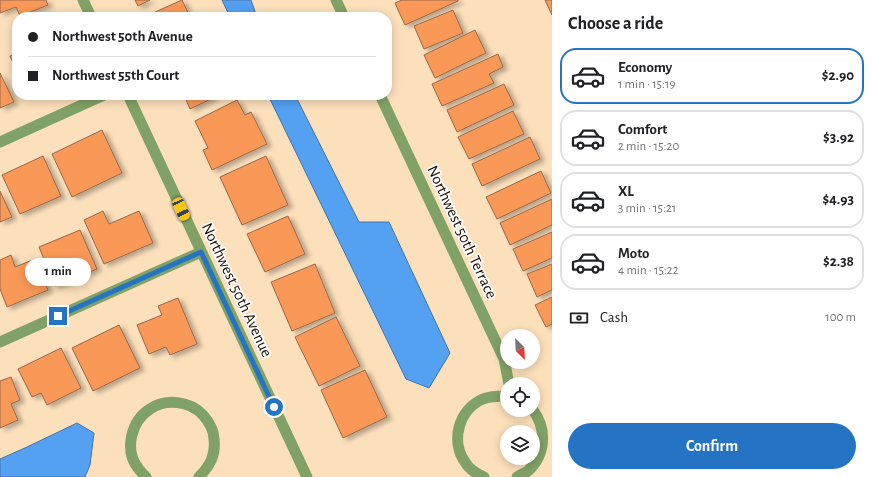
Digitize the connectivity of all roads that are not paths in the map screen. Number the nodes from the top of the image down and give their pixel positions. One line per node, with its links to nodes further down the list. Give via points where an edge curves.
1 (83, 0): 3 (street)
2 (336, 0): 4 (street)
3 (89, 12)
4 (342, 12)
5 (93, 100): 8 (street)
6 (130, 100): 9 (street, Northwest 50th Avenue)
7 (382, 100): 11 (street, Northwest 50th Terrace, via 504,359)
8 (0, 142)
9 (201, 252): 10 (street); 16 (street, Northwest 50th Avenue)
10 (0, 342)
11 (508, 377)
12 (500, 395): 17 (street, via 482,399 470,408 462,420 458,434 459,449 465,462 475,473)
13 (537, 417): 18 (street, via 543,436 542,449 532,466)
14 (146, 477): 15 (street, via 137,468 132,455 130,442 133,429 150,408 162,403 175,402 200,411 214,434 212,459 206,471)
15 (199, 477)
16 (307, 477)
17 (484, 477)
18 (517, 477)

